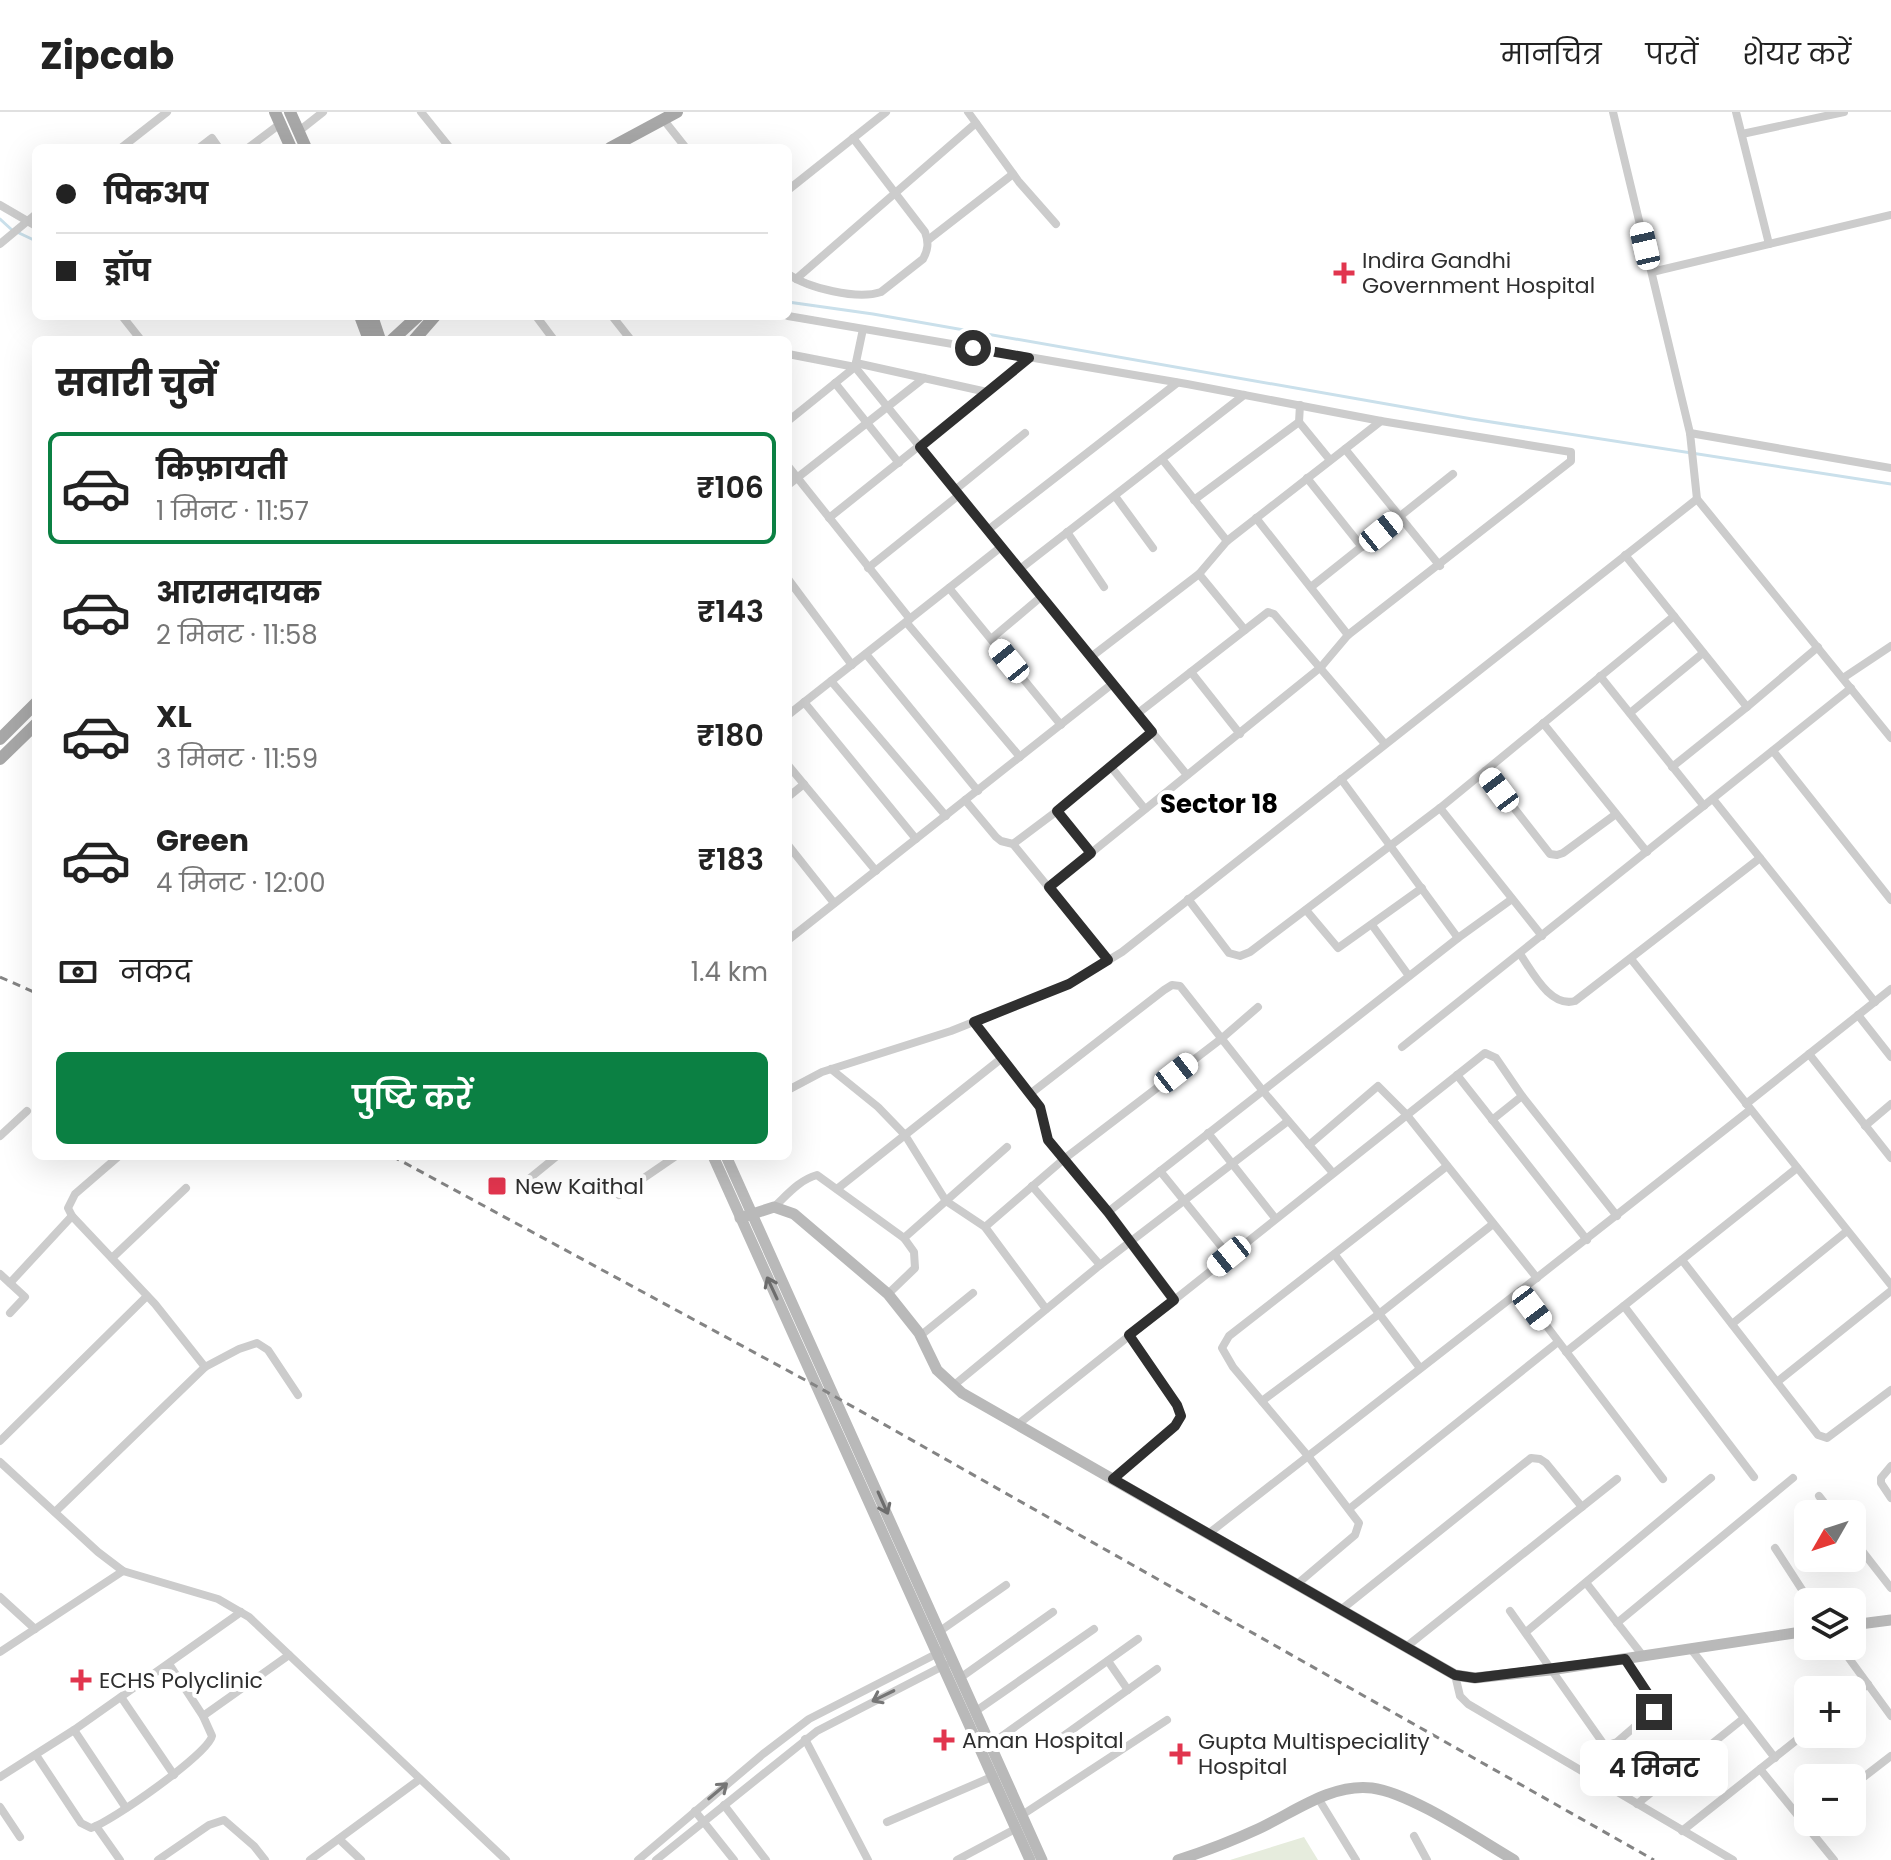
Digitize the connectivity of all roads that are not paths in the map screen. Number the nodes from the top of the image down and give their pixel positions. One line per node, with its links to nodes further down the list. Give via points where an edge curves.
1 (167, 112): 17 (street)
2 (290, 112): 14 (main road)
3 (323, 112): 14 (street)
4 (421, 112): 21 (street)
5 (677, 112): 12 (main road)
6 (886, 112): 16 (street)
7 (968, 112): 13 (street)
8 (1613, 112): 36 (street)
9 (1736, 112): 15 (street)
10 (1844, 112): 15 (street)
11 (278, 118): 18 (street); 19 (main road)
12 (663, 119): 22 (main road); 23 (street)
13 (976, 123): 24 (street); 26 (street)
14 (299, 131): 20 (main road)
15 (1742, 134): 35 (street)
16 (853, 138): 25 (street); 26 (street)
17 (126, 144)
18 (252, 144)
19 (289, 144)
20 (304, 144)
21 (447, 144)
22 (617, 144)
23 (683, 144)
24 (1013, 174): 31 (street); 33 (street)
25 (792, 187)
26 (894, 192): 33 (street); 37 (street)
27 (0, 205): 30 (street)
28 (1891, 215): 35 (street)
29 (32, 217): 30 (street)
30 (24, 224): 32 (street); 34 (street)
31 (1056, 224)
32 (32, 225)
33 (928, 240): 37 (street, via 923,259 881,292 853,294)
34 (0, 244)
35 (1769, 244): 36 (street)
36 (1652, 272): 63 (street)
37 (792, 276)
38 (792, 317): 43 (street)
39 (125, 320): 44 (street)
40 (414, 320): 45 (main road)
41 (432, 320): 46 (main road)
42 (615, 320): 47 (street)
43 (863, 329): 49 (street); 50 (street)
44 (138, 336)
45 (396, 336)
46 (418, 336)
47 (628, 336)
48 (792, 355): 50 (street)
49 (1029, 358): 53 (street); 54 (street)
50 (856, 365): 51 (street); 52 (street); 57 (street)
51 (924, 378): 54 (street); 57 (street)
52 (835, 383): 58 (street); 61 (street)
53 (1177, 383): 55 (street); 82 (street)
54 (987, 392): 64 (street)
55 (1244, 395): 56 (street); 66 (street)
56 (1300, 405): 59 (street); 60 (street)
57 (888, 407): 61 (street); 64 (street)
58 (792, 418)
59 (1381, 421): 65 (street); 89 (street, via 1571,452 1571,461)
60 (1299, 422): 67 (street); 78 (street)
61 (867, 423): 68 (street); 72 (street)
62 (1025, 433): 75 (street)
63 (1691, 437): 69 (street); 77 (street)
64 (920, 447): 68 (street); 75 (street)
65 (1345, 449): 67 (street); 79 (street)
66 (1162, 459): 76 (street); 78 (street)
67 (1330, 460): 73 (street)
68 (899, 463): 80 (street)
69 (1891, 468)
70 (792, 471): 72 (street)
71 (1453, 474): 79 (street)
72 (797, 478): 74 (street); 80 (street)
73 (1307, 478): 81 (street); 86 (street)
74 (792, 482)
75 (957, 493): 82 (street); 90 (street)
76 (1115, 496): 83 (street); 87 (street)
77 (1697, 499): 88 (street); 104 (street)
78 (1194, 500): 84 (street)
79 (1400, 517): 86 (street); 89 (street)
80 (829, 518): 90 (street)
81 (1256, 518): 84 (street); 95 (street)
82 (988, 530): 85 (street)
83 (1067, 532): 91 (street); 94 (street)
84 (1227, 541): 92 (street)
85 (1001, 547): 91 (street); 96 (street)
86 (1362, 547): 95 (street)
87 (1153, 548)
88 (1625, 555): 98 (street); 129 (street)
89 (1440, 566): 101 (street)
90 (868, 568): 99 (street)
91 (1020, 569): 97 (street)
92 (1199, 574): 100 (street); 107 (street)
93 (792, 584): 108 (street)
94 (1104, 587)
95 (1311, 587): 101 (street)
96 (949, 588): 99 (street); 102 (street)
97 (1042, 596): 102 (street); 107 (street)
98 (1674, 616): 105 (street); 111 (street)
99 (908, 621): 106 (street); 131 (street)
100 (1245, 630): 109 (street, via 1268,612 1274,614); 110 (street)
101 (1348, 635): 109 (street)
102 (991, 639): 123 (street)
103 (1891, 646): 112 (street)
104 (1818, 647): 112 (street); 118 (street)
105 (1703, 653): 118 (street); 120 (street)
106 (866, 654): 108 (street); 140 (street)
107 (1091, 657): 114 (street)
108 (852, 665): 113 (street)
109 (1321, 667): 126 (street); 129 (street)
110 (1191, 672): 121 (street); 126 (street)
111 (1600, 676): 120 (street); 122 (street)
112 (1843, 678): 115 (street)
113 (831, 681): 116 (street); 149 (street)
114 (1112, 684): 121 (street); 123 (street)
115 (1851, 688): 127 (street); 130 (street)
116 (804, 702): 119 (street); 150 (street)
117 (32, 707): 128 (main road)
118 (1747, 707): 134 (street)
119 (792, 712)
120 (1630, 713): 134 (street)
121 (1137, 714): 125 (street)
122 (1543, 723): 136 (street); 148 (street)
123 (1061, 725): 131 (street)
124 (32, 728): 132 (main road)
125 (1152, 732): 133 (street); 137 (street)
126 (1240, 734): 137 (street)
127 (1891, 738)
128 (0, 739)
129 (1385, 744): 138 (street)
130 (1773, 751): 142 (street); 162 (street)
131 (1020, 757): 140 (street)
132 (0, 759)
133 (1111, 767): 146 (street); 147 (street)
134 (1672, 767): 144 (street)
135 (792, 770): 139 (street)
136 (1485, 771): 145 (street); 148 (street, via 1550,854 1563,853)
137 (1187, 775): 146 (street)
138 (1341, 779): 152 (street); 160 (street)
139 (804, 784): 141 (street); 157 (street)
140 (978, 791): 143 (street)
141 (792, 794)
142 (1713, 799): 144 (street); 156 (street)
143 (965, 800): 149 (street); 151 (street, via 996,837)
144 (1704, 806): 154 (street)
145 (1440, 808): 152 (street); 161 (street)
146 (1145, 809): 155 (street)
147 (1057, 811): 151 (street); 155 (street)
148 (1616, 814): 154 (street)
149 (946, 816): 150 (street)
150 (916, 839): 157 (street)
151 (1013, 844): 158 (street)
152 (1392, 845): 159 (street); 164 (street)
153 (792, 850): 163 (street)
154 (1647, 852): 167 (street)
155 (1091, 853): 158 (street)
156 (1760, 858): 170 (street); 174 (street)
157 (876, 871): 163 (street)
158 (1049, 887): 171 (street)
159 (1422, 888): 165 (street); 168 (street)
160 (1188, 899): 164 (street, via 1223,947 1240,956); 171 (street)
161 (1512, 899): 167 (street); 168 (street)
162 (1891, 900)
163 (834, 903): 166 (street)
164 (1306, 910): 165 (street, via 1338,948)
165 (1372, 925): 172 (street)
166 (792, 936)
167 (1542, 936): 169 (street)
168 (1458, 938): 172 (street)
169 (1520, 954): 170 (street, via 1555,998 1567,1003); 179 (street)
170 (1631, 959): 190 (street)
171 (1108, 960): 177 (street, via 1069,984)
172 (1409, 976): 186 (street)
173 (1891, 989): 174 (street)
174 (1875, 1002): 176 (street)
175 (1258, 1007): 178 (street)
176 (1858, 1015): 180 (street); 181 (street)
177 (974, 1022): 182 (street); 183 (street)
178 (1221, 1039): 186 (street); 187 (street, via 1187,993 1172,985); 202 (street)
179 (1402, 1047)
180 (1809, 1054): 190 (street); 195 (street)
181 (1891, 1057)
182 (1002, 1058): 187 (street); 197 (street)
183 (831, 1069): 185 (street); 197 (street)
184 (1457, 1075): 188 (street, via 1490,1053); 192 (street); 193 (street)
185 (792, 1088)
186 (1263, 1091): 194 (street); 196 (street)
187 (1030, 1094): 202 (street, via 1044,1115 1048,1140)
188 (1522, 1096): 193 (street); 223 (street)
189 (1891, 1104): 195 (street)
190 (1748, 1107): 210 (street); 223 (street)
191 (27, 1111): 198 (street)
192 (1406, 1114): 199 (street, via 1378,1086); 209 (street); 212 (street)
193 (1492, 1120): 230 (street)
194 (1288, 1121): 199 (street); 208 (street)
195 (1865, 1126): 201 (street)
196 (1208, 1133): 208 (street); 211 (street)
197 (905, 1135): 216 (street); 219 (street)
198 (0, 1136)
199 (1309, 1145): 212 (street)
200 (1007, 1147): 219 (street)
201 (1891, 1158)
202 (1064, 1159): 214 (street); 221 (street)
203 (114, 1160): 222 (street, via 75,1194 68,1208)
204 (552, 1160): 213 (street)
205 (670, 1160): 217 (street)
206 (715, 1160): 224 (main road)
207 (727, 1160): 224 (main road)
208 (1233, 1164): 218 (street); 225 (street)
209 (1447, 1166): 226 (street); 232 (street)
210 (1797, 1168): 228 (street); 235 (street)
211 (1160, 1171): 218 (street); 221 (street)
212 (1333, 1173): 225 (street)
213 (530, 1178)
214 (1032, 1186): 227 (street); 236 (street)
215 (186, 1188): 234 (street)
216 (837, 1189): 220 (street, via 817,1175 808,1177); 229 (street)
217 (619, 1195)
218 (1185, 1200): 231 (street); 233 (street)
219 (946, 1201): 227 (street); 229 (street)
220 (774, 1207): 224 (main road); 243 (main road, via 794,1214)
221 (1108, 1212): 231 (street)
222 (72, 1216): 234 (street); 239 (street)
223 (1617, 1216): 230 (street)
224 (746, 1217): 298 (main road, one-way to 298); 304 (main road, one-way to 224)
225 (1275, 1218): 233 (street)
226 (1493, 1224): 238 (street); 249 (street)
227 (985, 1227): 247 (street)
228 (1847, 1231): 240 (street); 250 (street)
229 (904, 1238): 243 (street, via 914,1252 915,1268)
230 (1587, 1240): 238 (street)
231 (1131, 1243): 236 (street); 245 (street)
232 (1335, 1255): 249 (street); 261 (street, via 1224,1342 1223,1354)
233 (1229, 1256): 245 (street)
234 (112, 1258): 244 (street)
235 (1682, 1260): 246 (street); 250 (street)
236 (1100, 1265): 247 (street)
237 (0, 1274): 239 (street)
238 (1537, 1278): 241 (street)
239 (10, 1283): 248 (street, via 25,1297)
240 (1891, 1288): 257 (street)
241 (1520, 1291): 253 (street); 256 (street)
242 (973, 1293): 252 (street)
243 (888, 1294): 252 (main road)
244 (147, 1296): 255 (street); 263 (street)
245 (1174, 1300): 251 (street)
246 (1624, 1306): 254 (street); 267 (street)
247 (1046, 1309): 258 (street)
248 (10, 1313)
249 (1379, 1314): 256 (street); 261 (street)
250 (1732, 1324): 257 (street)
251 (1129, 1335): 262 (street); 270 (street, via 1181,1416)
252 (920, 1336): 258 (main road, via 937,1370)
253 (1558, 1342): 254 (street); 277 (street)
254 (1566, 1352): 272 (street)
255 (205, 1367): 260 (street, via 257,1343 268,1350); 278 (street)
256 (1420, 1368): 264 (street)
257 (1777, 1382): 259 (street, via 1818,1435 1827,1438)
258 (953, 1386): 262 (main road)
259 (1891, 1390)
260 (298, 1395)
261 (1262, 1401): 264 (street)
262 (1017, 1425): 270 (main road)
263 (0, 1441)
264 (1308, 1456): 277 (street); 279 (street)
265 (0, 1462): 278 (street)
266 (1891, 1466): 274 (street, via 1881,1483)
267 (1754, 1477)
268 (1711, 1478): 283 (street)
269 (1793, 1478): 294 (street)
270 (1113, 1479): 279 (main road)
271 (1617, 1479): 276 (street)
272 (1663, 1479)
273 (1819, 1496): 275 (street)
274 (1891, 1498)
275 (1822, 1500)
276 (1582, 1507): 289 (street, via 1546,1463 1531,1458); 302 (street)
277 (1349, 1509): 285 (street, via 1359,1523 1355,1535)
278 (55, 1512): 282 (street)
279 (1208, 1534): 285 (main road)
280 (1775, 1548): 286 (street)
281 (1866, 1556): 287 (street)
282 (123, 1571): 291 (street, via 218,1599); 296 (street)
283 (1587, 1584): 294 (street); 299 (street)
284 (1006, 1585): 298 (street)
285 (1296, 1585): 289 (main road)
286 (1801, 1588)
287 (1891, 1588)
288 (0, 1597): 296 (street)
289 (1342, 1609): 302 (main road)
290 (1510, 1611): 299 (street)
291 (241, 1612): 306 (street); 312 (street)
292 (1053, 1612): 316 (street)
293 (1891, 1620): 295 (main road)
294 (1617, 1623): 307 (street)
295 (1866, 1623)
296 (35, 1629): 305 (street)
297 (1094, 1629): 320 (street)
298 (940, 1631): 304 (main road)
299 (1526, 1632): 314 (street)
300 (1794, 1633): 303 (main road)
301 (1138, 1639): 310 (street)
302 (1406, 1647): 315 (main road)
303 (1691, 1649): 307 (main road); 323 (street)
304 (943, 1651): 311 (main road); 345 (street, one-way to 304, via 809,1719)
305 (0, 1652)
306 (289, 1655): 321 (street); 338 (street)
307 (1643, 1656): 308 (main road)
308 (1625, 1659): 314 (main road); 314 (street, via 1655,1709 1610,1746 1600,1742)
309 (1850, 1660): 317 (street)
310 (1108, 1661): 318 (street); 329 (street)
311 (948, 1663): 316 (main road); 327 (street, one-way to 327); 336 (main road)
312 (169, 1664): 319 (street); 321 (street)
313 (1157, 1669): 318 (street)
314 (1550, 1670): 315 (main road, via 1475,1678)
315 (1455, 1675): 340 (street, via 1460,1696 1468,1704)
316 (960, 1678): 320 (main road)
317 (1868, 1684): 322 (street)
318 (1128, 1690): 326 (street)
319 (121, 1697): 325 (street); 334 (street)
320 (976, 1711): 329 (main road)
321 (203, 1716): 334 (street, via 211,1744)
322 (1891, 1716)
323 (1744, 1718): 332 (street); 340 (street)
324 (1167, 1720): 346 (street)
325 (74, 1730): 330 (street); 343 (street)
326 (1062, 1737)
327 (805, 1739): 341 (street); 366 (street)
328 (1794, 1742): 332 (street)
329 (991, 1744): 346 (main road)
330 (36, 1755): 337 (street); 349 (street, via 81,1823)
331 (1891, 1756): 335 (street)
332 (1775, 1758): 333 (street)
333 (1760, 1769): 344 (street); 351 (street)
334 (174, 1775): 343 (street)
335 (1866, 1775)
336 (994, 1776): 348 (street); 350 (main road)
337 (0, 1777)
338 (420, 1779): 355 (street); 361 (street)
339 (1318, 1798): 370 (main road, via 1225,1844); 371 (street); 373 (main road, via 1353,1787 1398,1794)
340 (1637, 1804): 351 (street)
341 (724, 1805): 347 (street); 365 (street)
342 (0, 1807): 354 (street)
343 (126, 1808): 349 (street)
344 (1794, 1808)
345 (695, 1811): 347 (street); 362 (street)
346 (1022, 1815): 369 (main road)
347 (704, 1822): 363 (street); 364 (street)
348 (887, 1822)
349 (96, 1826): 356 (street)
350 (1017, 1828): 367 (street); 368 (main road)
351 (1682, 1831): 374 (street)
352 (1414, 1836): 372 (street)
353 (1816, 1836): 375 (street)
354 (20, 1837)
355 (339, 1839): 359 (street); 360 (street)
356 (120, 1860)
357 (158, 1860): 358 (street, via 224,1820)
358 (265, 1860)
359 (310, 1860)
360 (361, 1860)
361 (506, 1860)
362 (638, 1860)
363 (656, 1860)
364 (734, 1860)
365 (766, 1860)
366 (868, 1860)
367 (957, 1860)
368 (1030, 1860)
369 (1042, 1860)
370 (1178, 1860)
371 (1356, 1860)
372 (1427, 1860)
373 (1514, 1860)
374 (1733, 1860)
375 (1834, 1860)

